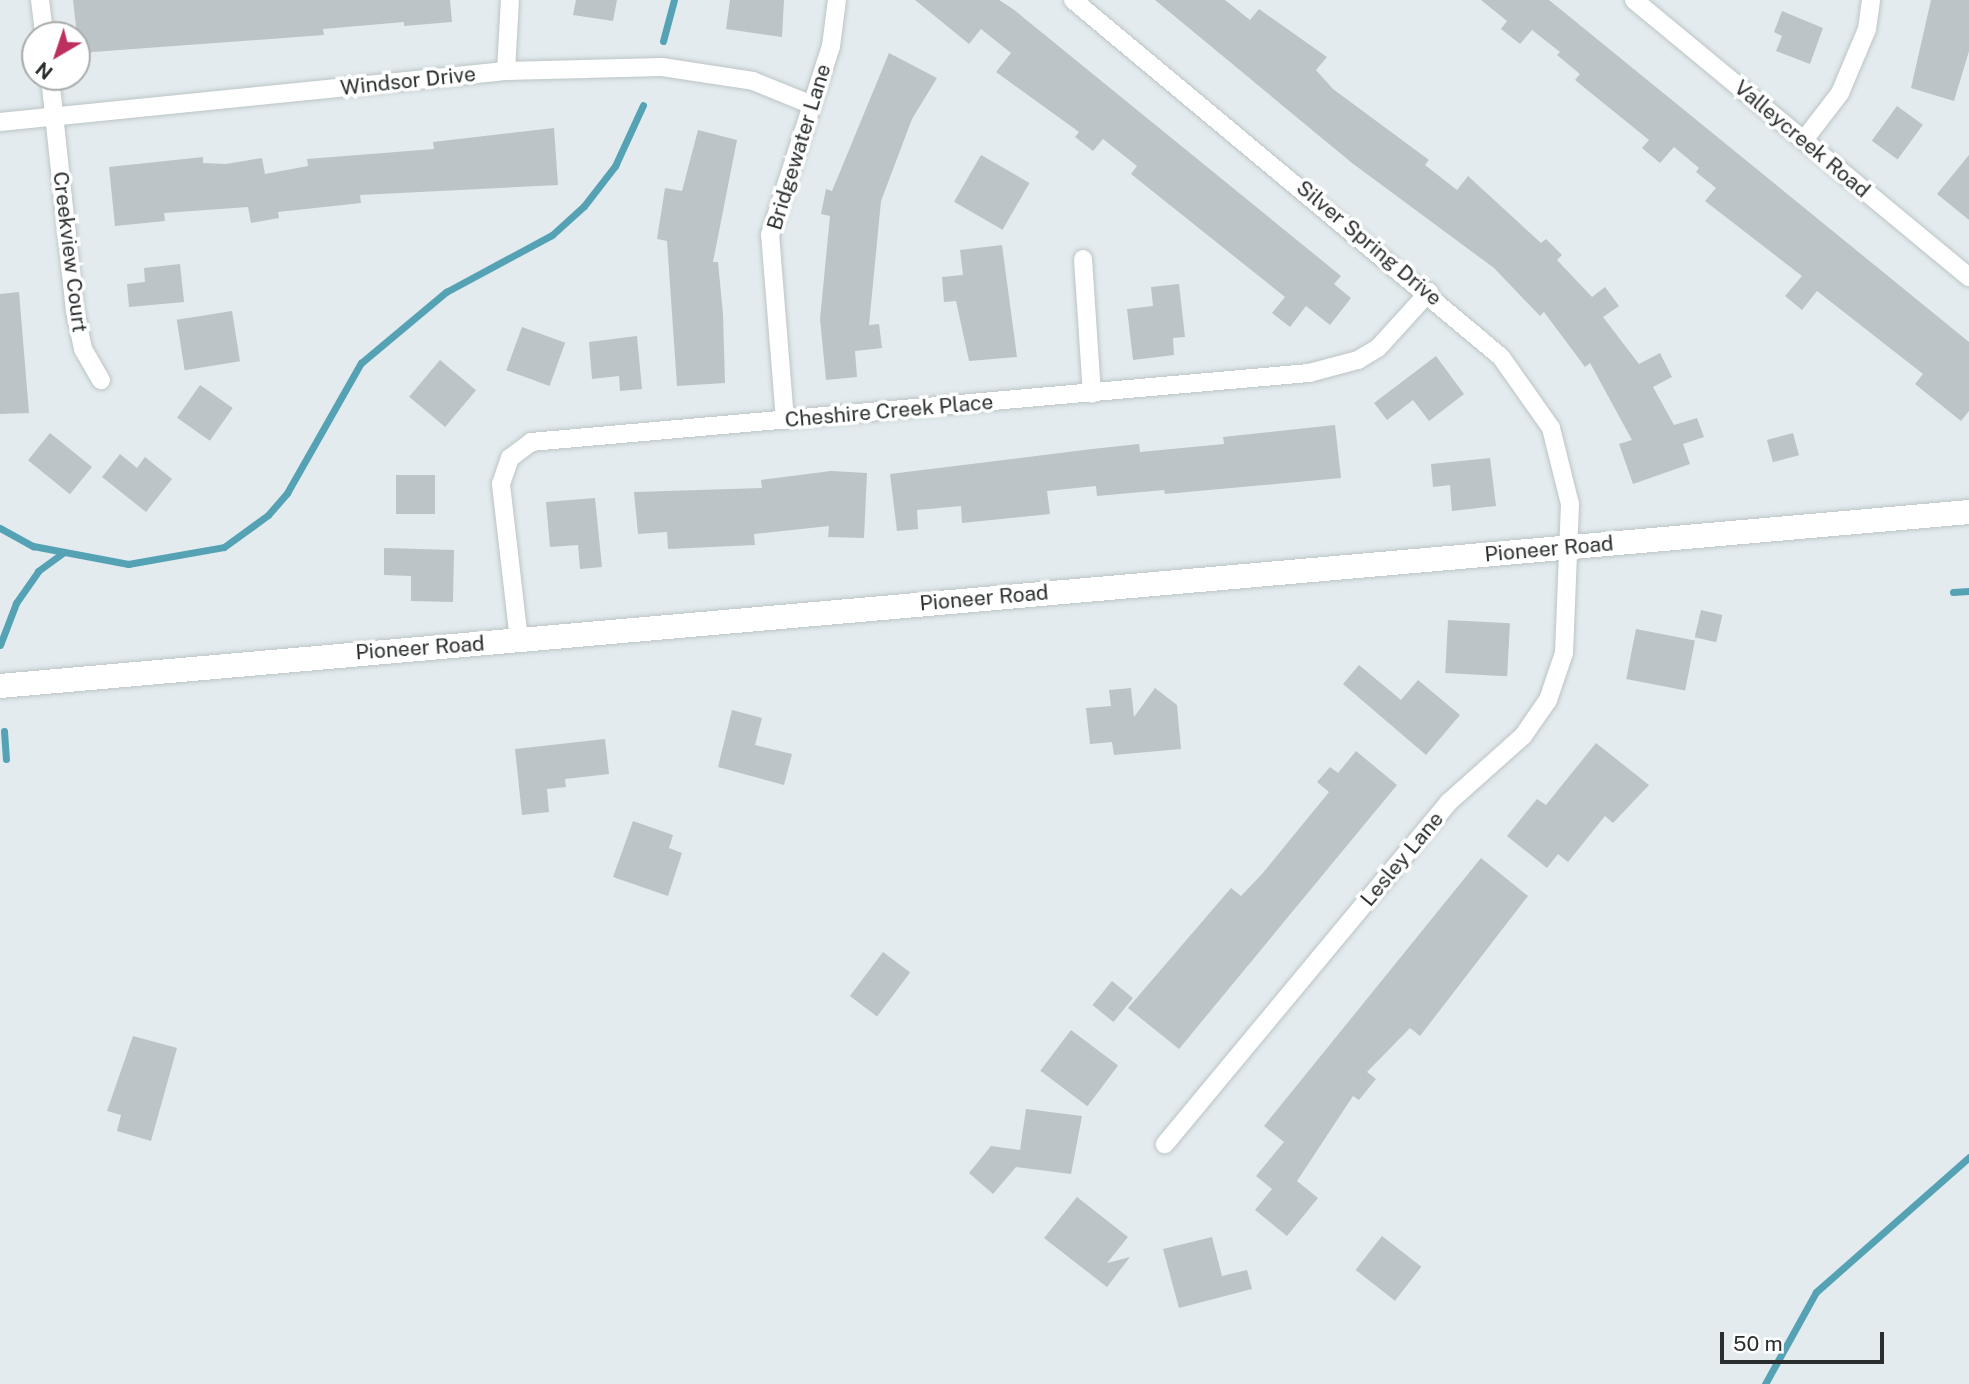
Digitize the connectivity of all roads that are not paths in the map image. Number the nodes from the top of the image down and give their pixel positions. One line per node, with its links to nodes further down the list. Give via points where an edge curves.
1 (40, 0): 7 (street)
2 (510, 0): 8 (street)
3 (837, 0): 10 (street, Bridgewater Lane, via 831,46)
4 (1073, 0): 16 (street, Silver Spring Drive)
5 (1634, 0): 13 (street, Valleycreek Road)
6 (1871, 0): 13 (street, via 1867,29 1840,93)
7 (42, 21)
8 (506, 71): 10 (street, Windsor Drive, via 710,70); 11 (street, Windsor Drive)
9 (52, 91): 11 (street, Creekview Court)
10 (812, 105): 19 (street, Bridgewater Lane, via 770,235)
11 (55, 119): 12 (street, Windsor Drive); 17 (street, Creekview Court, via 75,311 83,349)
12 (0, 122)
13 (1804, 140): 15 (street, Valleycreek Road)
14 (1083, 259): 18 (street)
15 (1969, 277)
16 (1429, 292): 18 (street, Cheshire Creek Place, via 1378,348 1336,367); 21 (street, Silver Spring Drive, via 1501,357 1551,428 1570,504)
17 (101, 380)
18 (1092, 394): 19 (street, Cheshire Creek Place)
19 (785, 421): 22 (street, Cheshire Creek Place, via 553,439 519,447 501,484)
20 (1969, 512): 21 (main road, Pioneer Road)
21 (1566, 548): 22 (main road, Pioneer Road); 24 (street, Lesley Lane, via 1564,653 1548,700 1523,736 1449,802)
22 (519, 640): 23 (main road, Pioneer Road)
23 (0, 686)
24 (1165, 1144)

